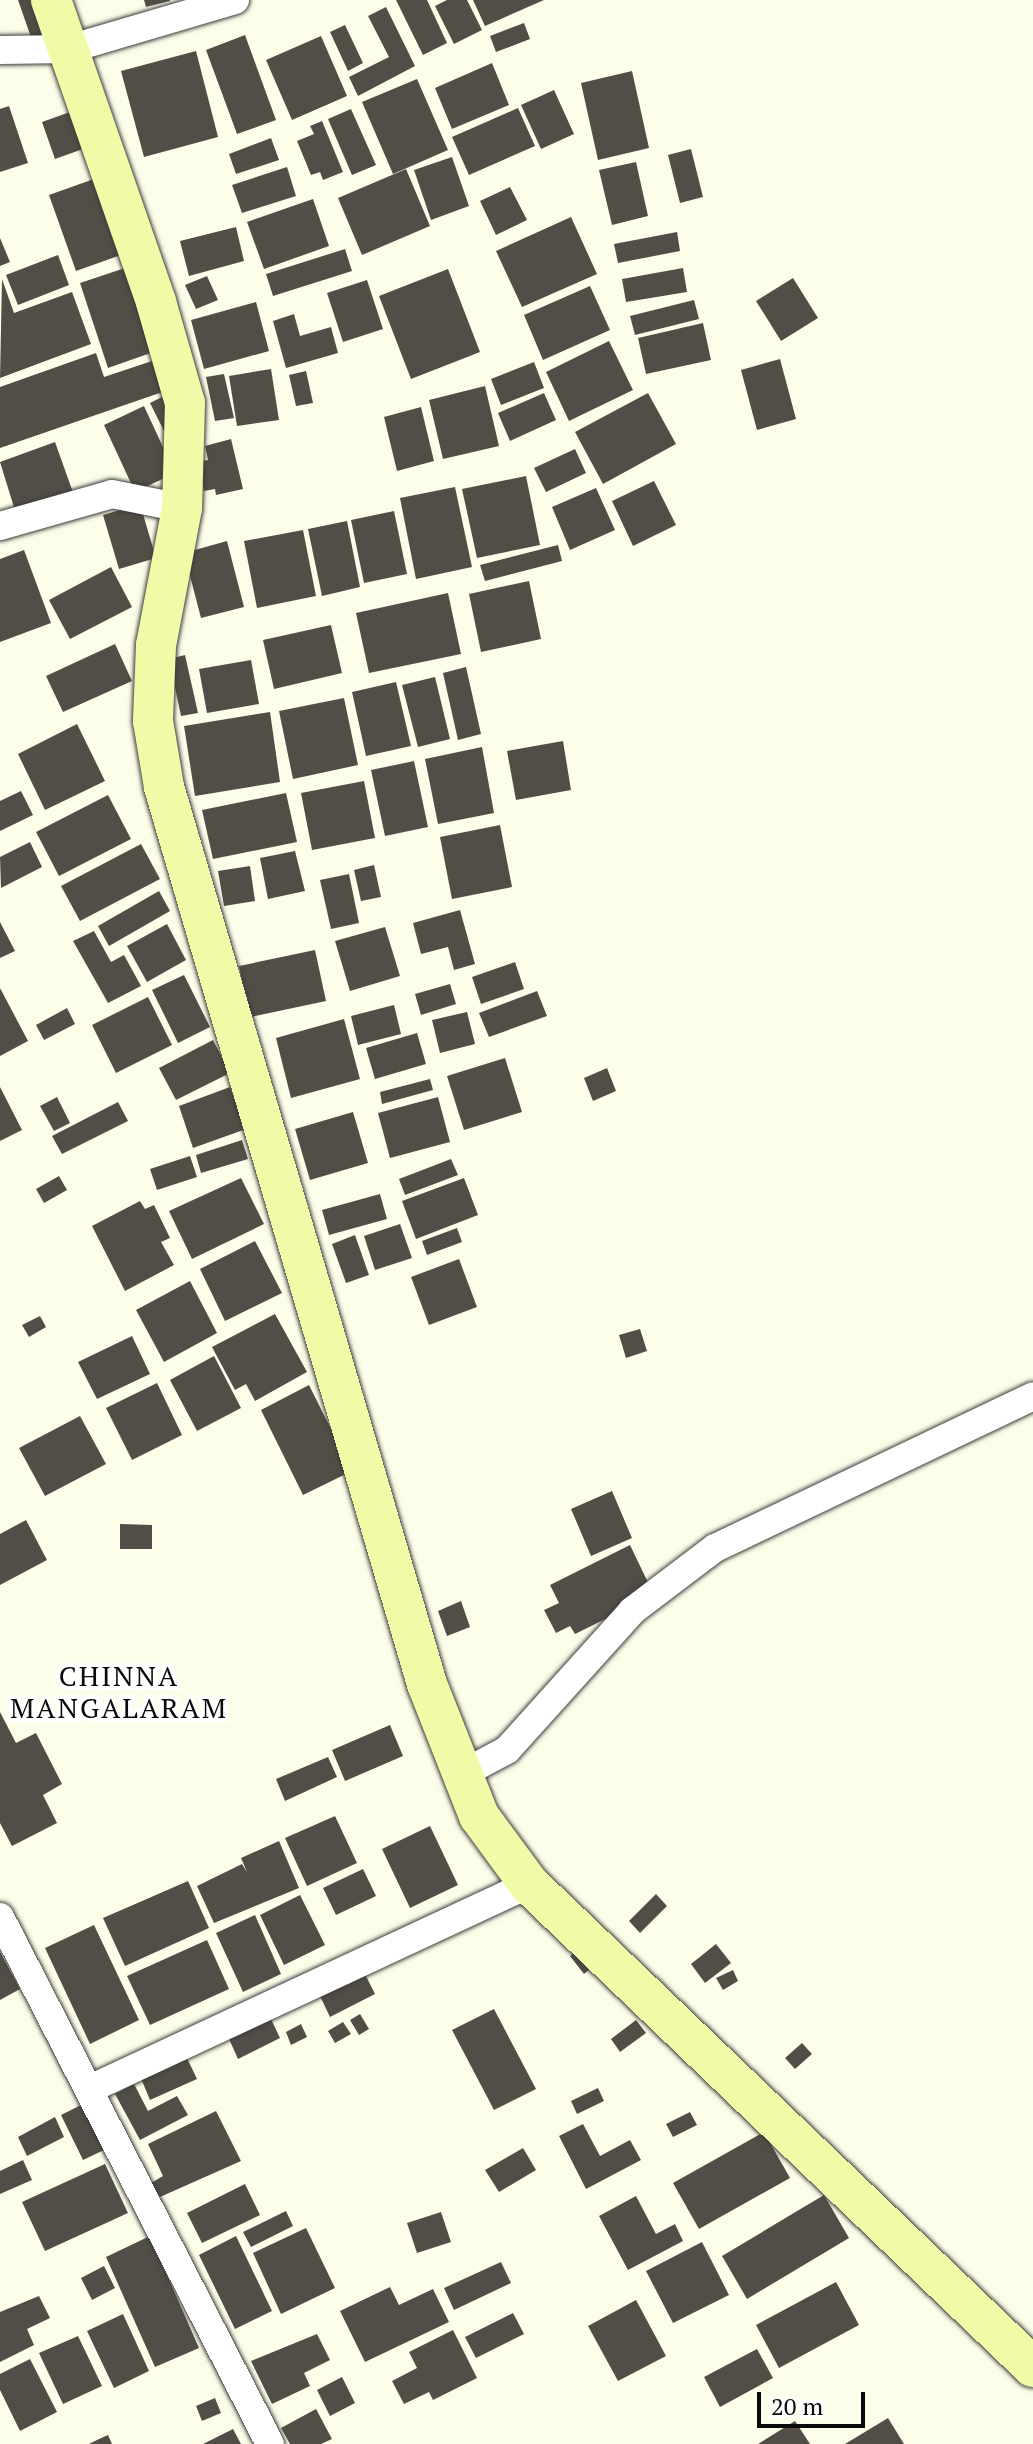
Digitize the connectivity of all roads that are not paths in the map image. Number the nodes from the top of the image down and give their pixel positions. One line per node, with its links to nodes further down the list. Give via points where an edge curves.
1 (51, 0): 3 (street)
2 (235, 0): 3 (street)
3 (69, 49): 4 (street); 5 (street, via 185,403)
4 (0, 50)
5 (182, 508): 6 (street, via 112,494); 8 (street, via 156,645 153,721 164,787 427,1684)
6 (0, 526)
7 (1033, 1396): 8 (street, via 715,1548 632,1611 507,1750)
8 (462, 1774): 9 (street, via 479,1816)
9 (529, 1884): 11 (street); 12 (street)
10 (0, 1917): 11 (street)
11 (92, 2088): 13 (street)
12 (1033, 2367)
13 (270, 2444)

